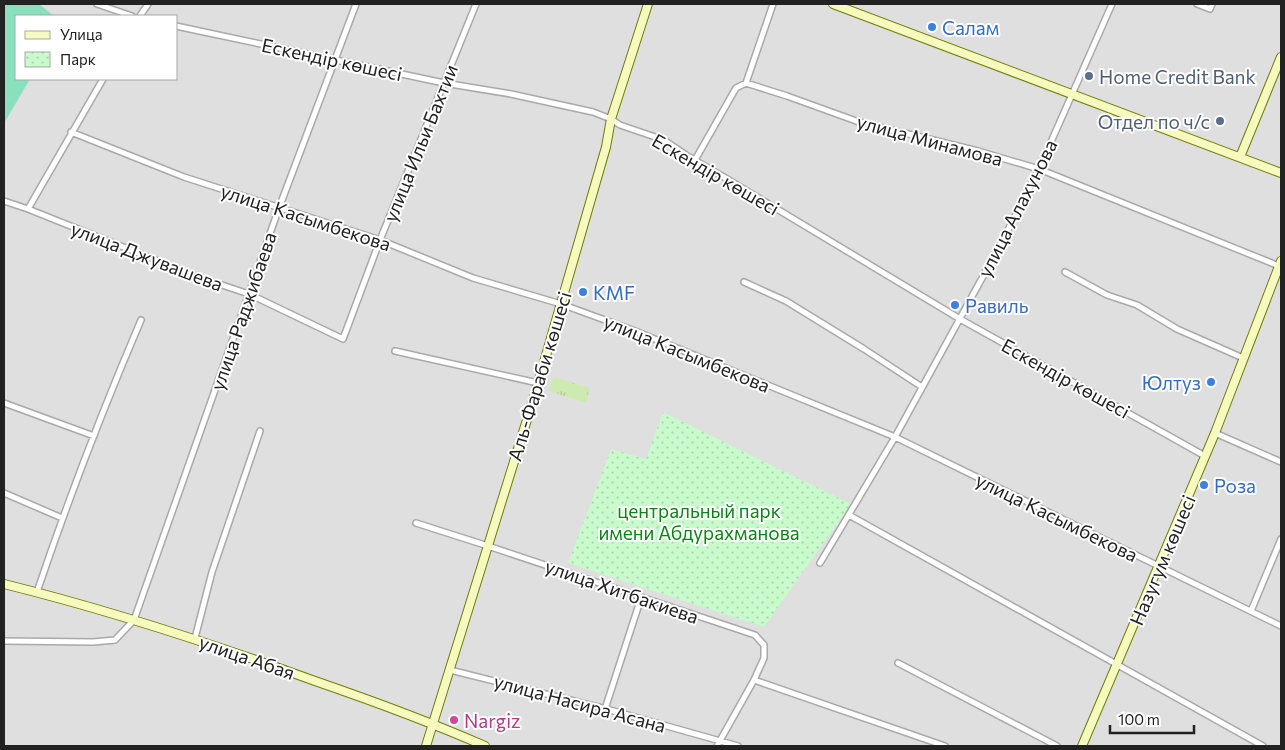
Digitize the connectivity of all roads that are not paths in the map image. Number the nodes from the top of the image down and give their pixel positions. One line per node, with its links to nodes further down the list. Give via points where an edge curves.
1 (97, 4): 11 (street)
2 (148, 4): 12 (street)
3 (356, 4): 15 (street, улица Раджибаева)
4 (476, 4): 17 (street, улица Ильи Бахтии)
5 (648, 4): 20 (main road, Аль-Фараби көшесі)
6 (772, 4): 18 (street)
7 (833, 4): 19 (main road)
8 (1112, 4): 19 (street, улица Алахунова)
9 (1197, 4): 10 (street)
10 (1211, 6)
11 (129, 15)
12 (141, 15)
13 (178, 26): 15 (street, Ескендір көшесі)
14 (1281, 58): 22 (main road)
15 (335, 59): 17 (street, Ескендір көшесі); 27 (street, улица Раджибаева)
16 (102, 80): 21 (street)
17 (444, 83): 20 (street, Ескендір көшесі, via 511,94); 29 (street, улица Ильи Бахтии)
18 (746, 83): 23 (street, via 736,88); 24 (street, улица Минамова, via 859,122)
19 (1072, 93): 22 (main road); 24 (street, улица Алахунова)
20 (611, 119): 23 (street, Ескендір көшесі, via 664,140); 34 (main road, Аль-Фараби көшесі)
21 (71, 132): 27 (street, улица Касымбекова, via 184,177); 28 (street)
22 (1240, 157): 25 (main road)
23 (695, 160): 35 (street, Ескендір көшесі)
24 (1039, 169): 30 (street, улица Минамова); 35 (street, улица Алахунова)
25 (1281, 173)
26 (4, 201): 28 (street, улица Джувашева)
27 (279, 208): 29 (street, улица Касымбекова); 33 (street, улица Раджибаева)
28 (28, 209): 33 (street, улица Джувашева)
29 (380, 240): 34 (street, улица Касымбекова, via 473,278); 37 (street, улица Ильи Бахтии)
30 (1280, 264): 39 (main road, Назугум көшесі)
31 (1065, 272): 39 (street, via 1107,295 1137,305 1177,329)
32 (744, 282): 41 (street, via 786,301)
33 (249, 294): 37 (street, улица Джувашева); 61 (street, улица Раджибаева)
34 (561, 304): 40 (main road, Аль-Фараби көшесі); 46 (street, улица Касымбекова)
35 (960, 319): 41 (street, улица Алахунова); 47 (street, Ескендір көшесі)
36 (142, 320): 45 (street)
37 (343, 339)
38 (395, 351): 40 (street)
39 (1243, 358): 44 (main road, Назугум көшесі)
40 (538, 383): 54 (main road, Аль-Фараби көшесі)
41 (922, 387): 46 (street, улица Алахунова)
42 (4, 403): 45 (street)
43 (260, 432): 63 (street, via 212,572)
44 (1215, 433): 47 (main road, Назугум көшесі); 48 (street)
45 (94, 436): 51 (street)
46 (895, 437): 50 (street, улица Алахунова); 56 (street, улица Касымбекова)
47 (1205, 456): 56 (main road, Назугум көшесі)
48 (1281, 462)
49 (4, 493): 51 (street)
50 (849, 515): 55 (street, улица Алахунова); 66 (street)
51 (62, 518): 58 (street)
52 (416, 523): 54 (street, улица Хитбакиева)
53 (1281, 539): 60 (street)
54 (488, 546): 59 (street, улица Хитбакиева); 67 (main road, Аль-Фараби көшесі)
55 (820, 563)
56 (1159, 567): 60 (street, улица Касымбекова); 66 (main road, Назугум көшесі)
57 (4, 584): 58 (main road, улица Абая)
58 (38, 592): 61 (main road, улица Абая)
59 (641, 598): 68 (street, улица Хитбакиева, via 755,635 764,645 764,658); 69 (street)
60 (1251, 611): 62 (street, улица Касымбекова)
61 (134, 620): 63 (main road, улица Абая); 64 (street, via 115,640)
62 (1281, 626)
63 (194, 638): 70 (main road, улица Абая)
64 (4, 641)
65 (898, 663): 76 (street)
66 (1118, 664): 77 (main road, Назугум көшесі); 78 (street)
67 (450, 670): 69 (street, улица Насира Асана); 70 (main road, Аль-Фараби көшесі)
68 (754, 680): 71 (street); 75 (street)
69 (606, 709): 71 (street, улица Насира Асана)
70 (433, 723): 72 (main road, Аль-Фараби көшесі); 73 (main road, улица Абая)
71 (718, 744): 74 (street, улица Насира Асана)
72 (426, 746)
73 (485, 746)
74 (738, 746)
75 (945, 746)
76 (1057, 746)
77 (1082, 746)
78 (1263, 746)

